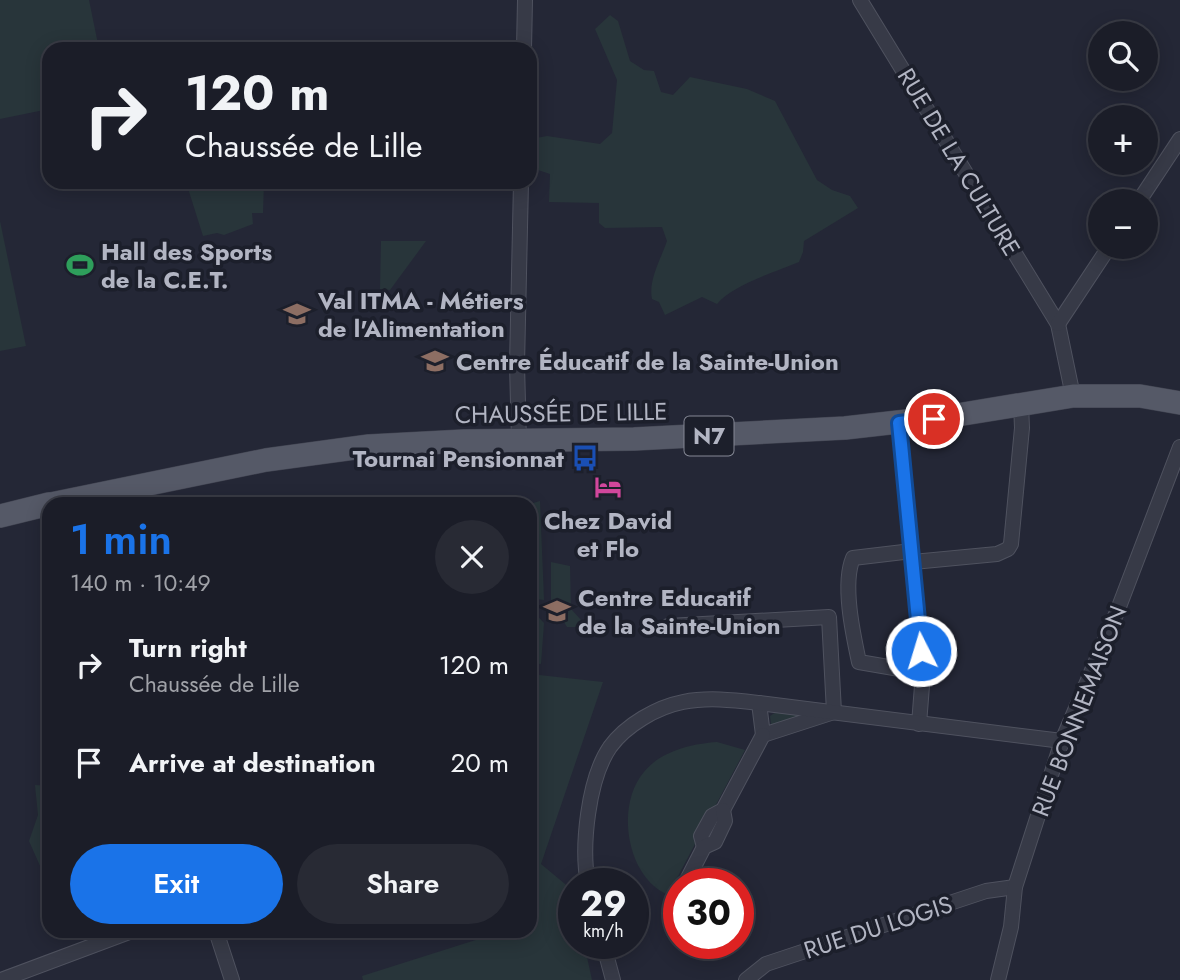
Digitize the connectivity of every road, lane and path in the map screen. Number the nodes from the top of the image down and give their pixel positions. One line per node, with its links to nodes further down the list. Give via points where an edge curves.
1 (525, 0): 3 (street)
2 (860, 0): 8 (street, RUE DE LA CULTURE)
3 (524, 42)
4 (1180, 139): 6 (street)
5 (521, 189): 13 (street)
6 (1147, 189)
7 (1101, 259): 8 (street)
8 (1058, 324): 9 (street, RUE DE LA CULTURE)
9 (1073, 396): 10 (main road, CHAUSSÉE DE LILLE / N7, via 1140,396); 11 (main road, CHAUSSÉE DE LILLE / N7)
10 (1180, 402)
11 (1021, 404): 12 (main road, CHAUSSÉE DE LILLE / N7); 18 (street, via 1011,544 997,554)
12 (899, 423): 13 (main road, CHAUSSÉE DE LILLE / N7); 18 (street)
13 (519, 441): 15 (main road, CHAUSSÉE DE LILLE / N7, via 369,446 266,460)
14 (1180, 447): 25 (street, RUE BONNEMAISON, via 1118,611)
15 (82, 497)
16 (42, 506): 17 (main road, N7)
17 (0, 516)
18 (913, 556): 20 (street); 20 (street, via 853,558 848,568 852,626 859,662)
19 (668, 626): 22 (street, via 829,617)
20 (923, 674): 23 (street)
21 (759, 702): 22 (street); 24 (street); 26 (street, via 682,702 655,711 610,747 589,803)
22 (835, 712): 23 (street); 24 (street)
23 (919, 724): 25 (street)
24 (763, 735): 27 (street, via 723,810 725,821 715,842 704,847)
25 (1062, 741): 28 (street, RUE BONNEMAISON)
26 (587, 868)
27 (693, 868)
28 (1015, 887): 35 (street, RUE DU LOGIS, via 986,891 766,964); 36 (street, RUE BONNEMAISON)
29 (113, 938): 32 (street)
30 (218, 938): 33 (street)
31 (607, 959): 34 (street)
32 (1, 980)
33 (232, 980)
34 (613, 980)
35 (746, 980)
36 (998, 980)

